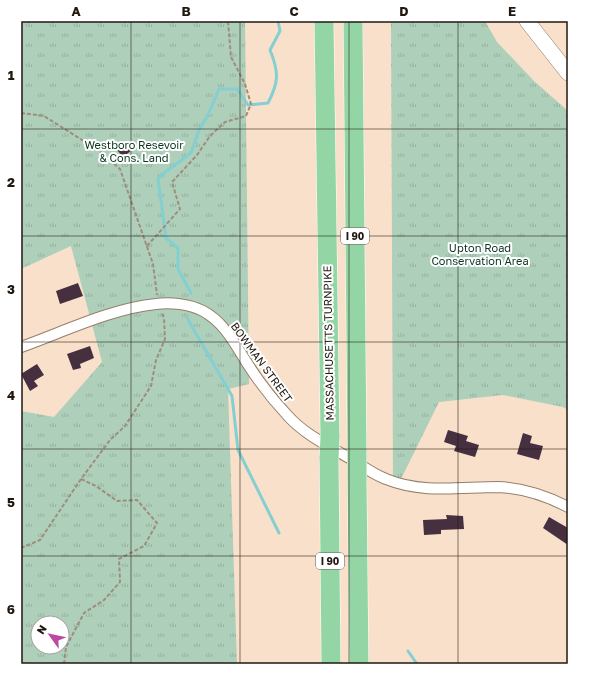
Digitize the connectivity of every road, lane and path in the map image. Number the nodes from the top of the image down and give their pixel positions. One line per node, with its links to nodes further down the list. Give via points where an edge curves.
1 (228, 21): 7 (path, via 231,57 252,104 246,116 224,122 172,182 180,209)
2 (324, 21): 14 (highway, MASSACHUSETTS TURNPIKE / I 90, bridge)
3 (353, 21): 15 (highway, I 90, bridge)
4 (527, 21): 5 (main road)
5 (568, 73)
6 (21, 113): 7 (path, via 44,116 98,150 120,169)
7 (147, 246): 8 (path, via 153,264)
8 (158, 303): 9 (street, BOWMAN STREET, via 113,314); 10 (path, via 164,318 165,339 156,360 151,386 125,426 110,440); 11 (street, BOWMAN STREET, via 181,304 203,310 221,325 289,417 313,437 385,479 430,489 499,487 522,490)
9 (21, 347)
10 (81, 479): 12 (path, via 40,540); 13 (path, via 117,500 137,500 157,523 144,546 119,559 120,582 104,600 84,613 66,647)
11 (568, 507)
12 (21, 548)
13 (64, 664)
14 (331, 664)
15 (360, 664)

